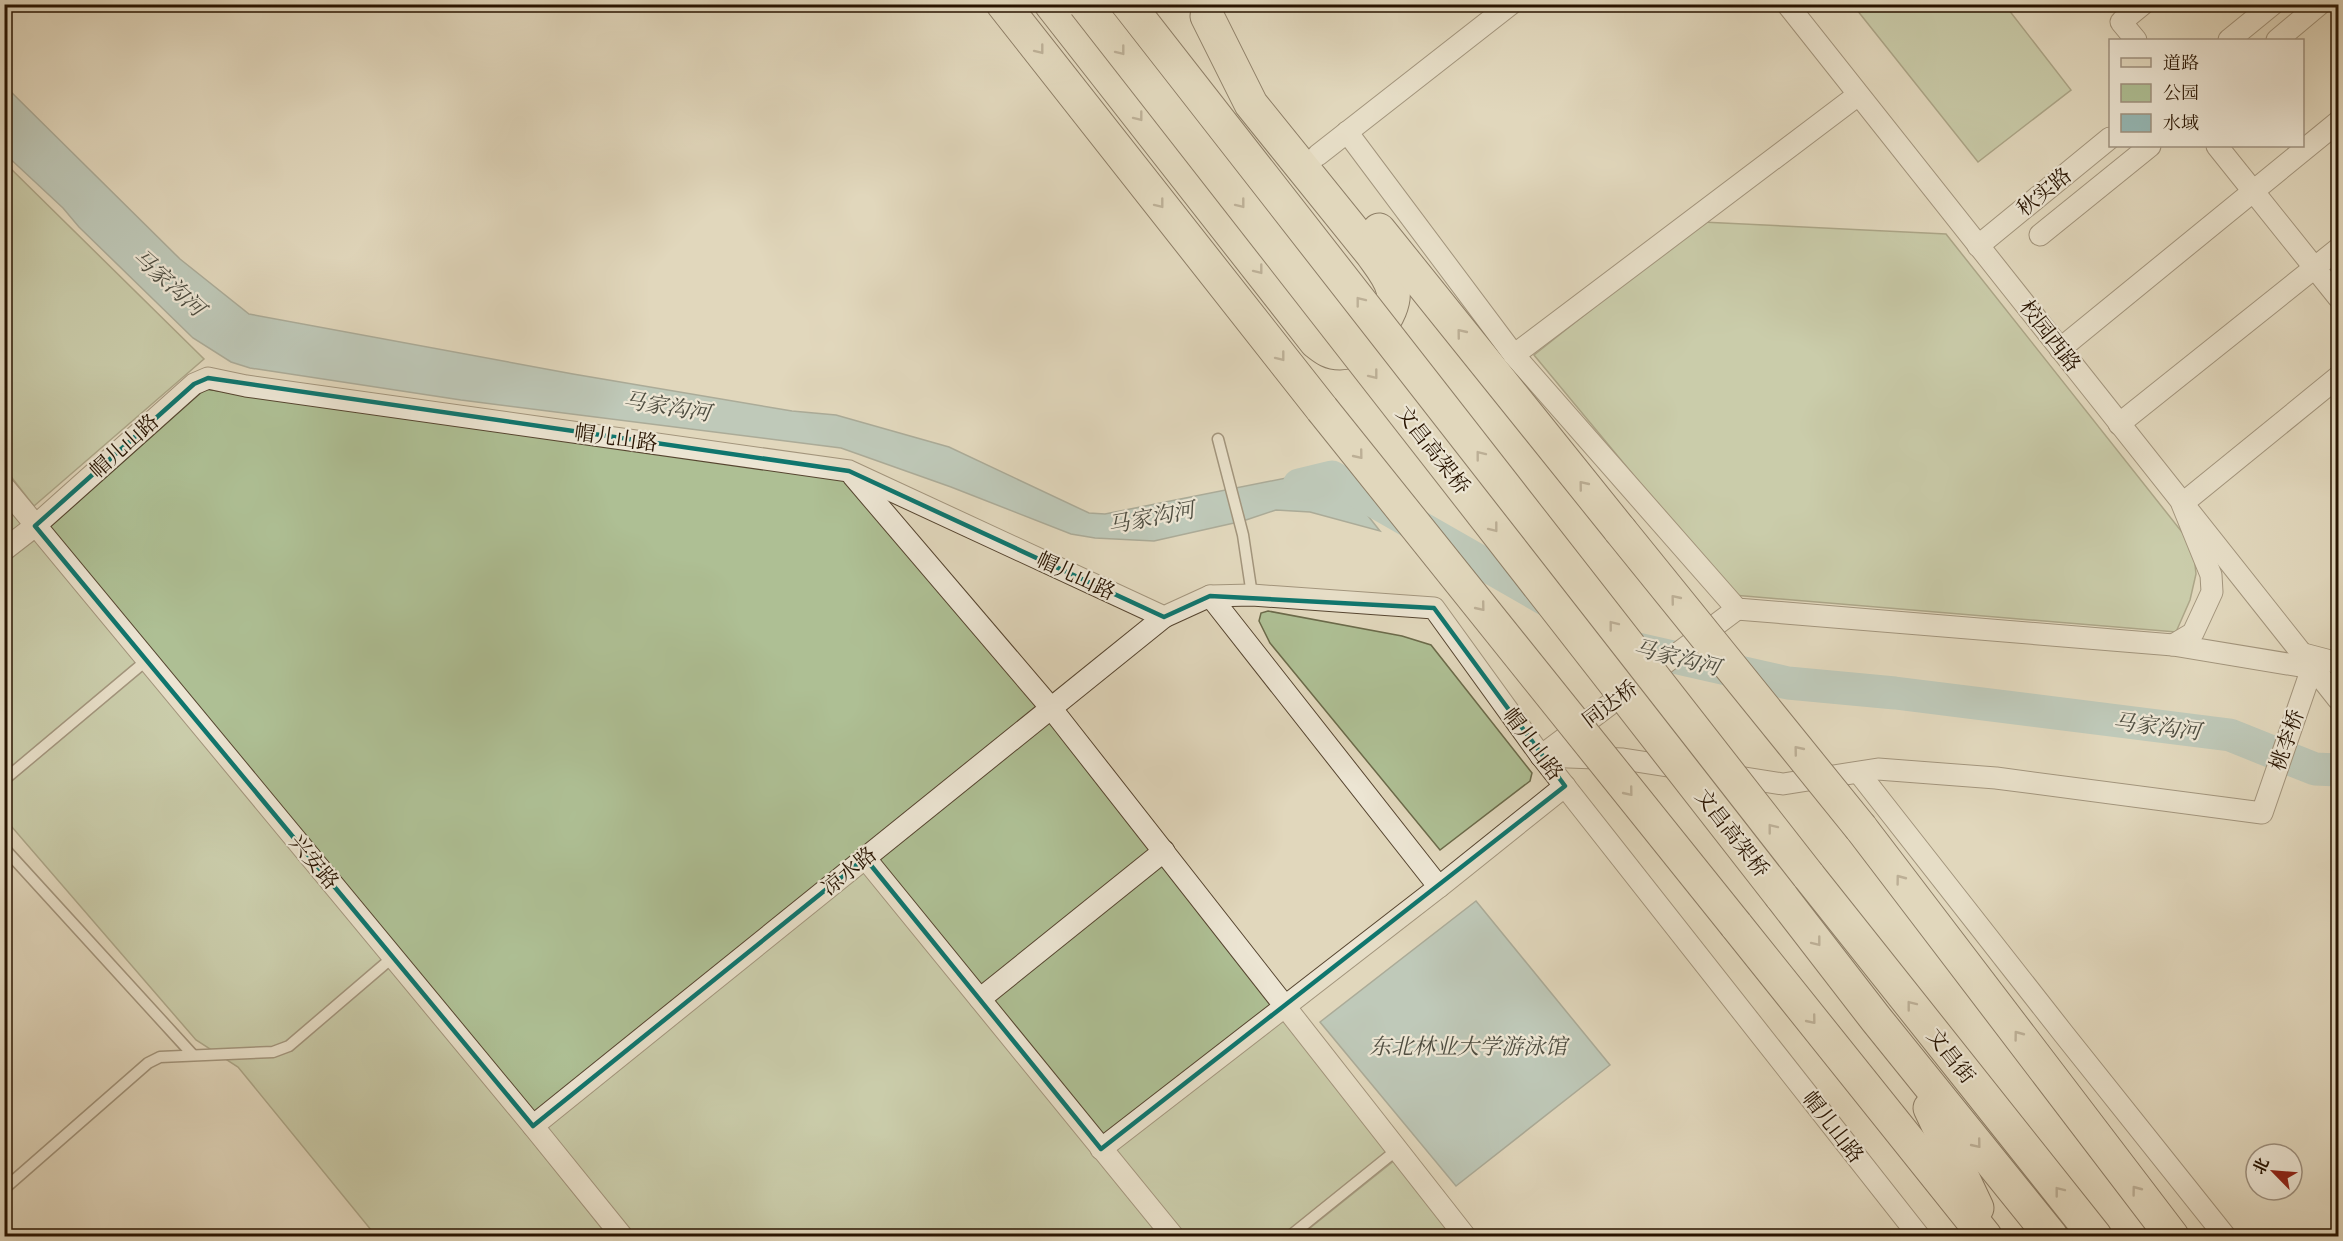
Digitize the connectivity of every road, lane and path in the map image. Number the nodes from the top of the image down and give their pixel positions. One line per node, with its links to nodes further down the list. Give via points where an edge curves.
1 (1003, 4): 71 (main road, one-way to 71, bridge)
2 (1051, 4): 10 (main road, one-way to 10, via 1316,342 1327,351 1352,350 1382,324 1392,303 1393,290 1372,254 1251,104)
3 (1085, 4): 56 (main road, 文昌高架桥, one-way to 56, bridge)
4 (1128, 4): 54 (main road, 文昌高架桥, one-way to 4, bridge)
5 (1511, 4): 16 (street)
6 (1787, 4): 14 (street, 校园西路)
7 (2143, 4): 11 (street, via 2121,22)
8 (2273, 4): 12 (street)
9 (2320, 4): 13 (street)
10 (1203, 10): 20 (main road)
11 (2135, 39)
12 (2230, 39)
13 (2278, 39)
14 (1858, 94): 23 (street, 校园西路); 28 (street)
15 (2338, 122): 21 (street)
16 (1347, 132): 20 (street); 28 (street)
17 (2109, 139): 23 (street, 秋实路)
18 (2149, 147): 22 (street)
19 (2218, 147): 21 (street)
20 (1318, 155): 75 (main road, one-way to 20, bridge, via 1862,828)
21 (2253, 191): 25 (street); 27 (street)
22 (2040, 235)
23 (1978, 246): 27 (street, 校园西路)
24 (2338, 249): 25 (street)
25 (2315, 268): 26 (street); 30 (street)
26 (2338, 297)
27 (2060, 350): 30 (street, 校园西路)
28 (1514, 355): 39 (street)
29 (2338, 377): 34 (street)
30 (2119, 424): 34 (street, 校园西路)
31 (1218, 439): 37 (lane, via 1243,535)
32 (849, 471): 35 (street, 帽儿山路, via 208,378 194,384); 40 (street, 帽儿山路); 46 (street)
33 (4, 487): 35 (street, 兴安路)
34 (2182, 504): 41 (street, via 2211,575 2212,592 2193,633); 43 (street, 校园西路)
35 (35, 526): 36 (street, 帽儿山路); 42 (street, 兴安路)
36 (4, 550)
37 (1252, 595): 38 (street, 帽儿山路); 47 (street, 帽儿山路, via 1434,608)
38 (1210, 596): 40 (street, 帽儿山路); 55 (street)
39 (1737, 609): 41 (street); 47 (street, 同达桥, bridge)
40 (1164, 617): 46 (street, 凉水路)
41 (2173, 645): 43 (street)
42 (147, 660): 49 (lane); 57 (street, 兴安路)
43 (2306, 660): 44 (street); 45 (street, 校园西路); 48 (street, 桃李桥, via 2262,813 1996,778)
44 (2338, 663)
45 (2338, 699)
46 (1052, 708): 52 (street); 53 (street, 凉水路)
47 (1541, 756): 48 (street, via 1623,759 1783,784); 50 (street, 帽儿山路)
48 (1859, 772): 76 (street)
49 (4, 780)
50 (1565, 786): 55 (street); 70 (street, 帽儿山路)
51 (4, 848): 61 (lane)
52 (1164, 851): 58 (street); 59 (street)
53 (865, 858): 58 (street); 62 (street, 凉水路)
54 (1808, 875): 74 (main road, 文昌街, one-way to 54)
55 (1439, 887): 59 (street)
56 (1781, 896): 60 (main road, 文昌街, one-way to 60)
57 (393, 957): 61 (lane, via 289,1046 273,1052); 62 (street, 兴安路)
58 (980, 999): 63 (street)
59 (1286, 1006): 63 (street); 64 (street)
60 (1876, 1019): 72 (main road, via 1917,1081); 73 (main road, 文昌街, one-way to 73)
61 (193, 1055): 65 (lane, via 148,1063)
62 (533, 1126): 66 (street, 兴安路)
63 (1101, 1149): 67 (street)
64 (1398, 1149): 68 (lane); 69 (street)
65 (4, 1189)
66 (622, 1236)
67 (1173, 1236)
68 (1290, 1236)
69 (1465, 1236)
70 (1919, 1236)
71 (1985, 1236)
72 (1990, 1236)
73 (2051, 1236)
74 (2095, 1236)
75 (2172, 1236)
76 (2225, 1236)

